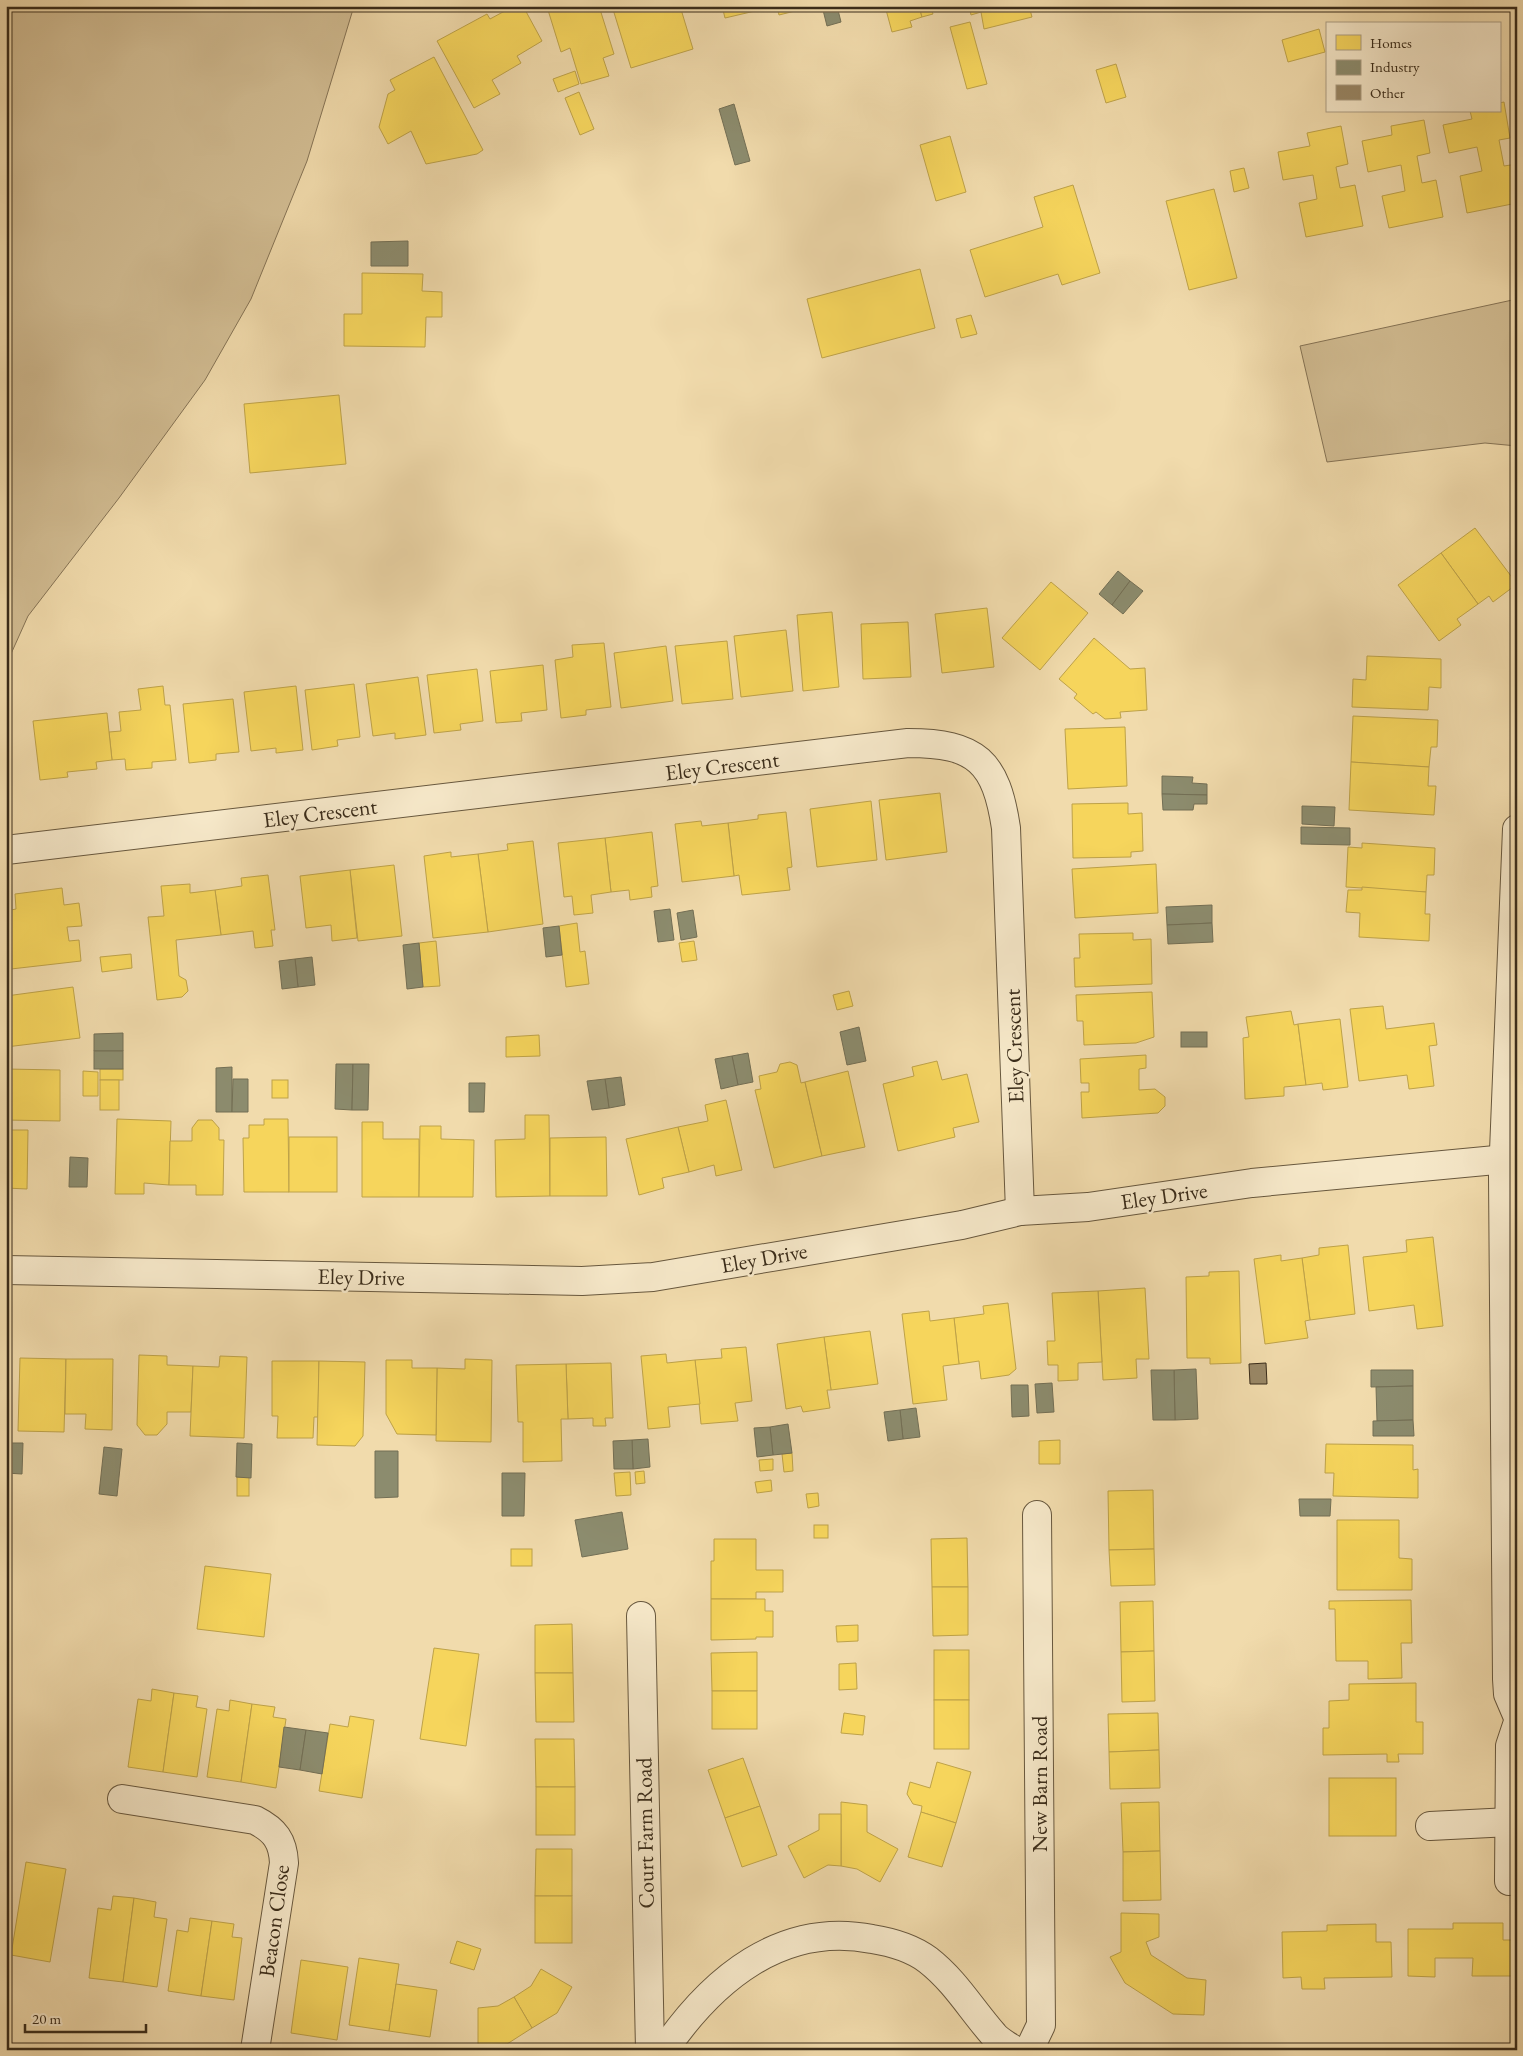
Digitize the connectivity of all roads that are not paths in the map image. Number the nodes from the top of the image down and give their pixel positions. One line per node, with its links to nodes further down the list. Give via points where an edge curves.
1 (1517, 829): 3 (street)
2 (6, 850): 4 (street, Eley Crescent, via 908,744 939,744 965,750 989,770 996,782 1006,828)
3 (1510, 1158): 4 (street, Eley Drive, via 1252,1183 1088,1207); 8 (street, via 1507,1679 1508,1694)
4 (1020, 1211): 5 (street, Eley Drive, via 962,1225 621,1280)
5 (6, 1270)
6 (1037, 1515): 18 (street, New Barn Road, via 1041,2025)
7 (641, 1616): 15 (street, Court Farm Road)
8 (1517, 1716)
9 (1517, 1725): 11 (street, via 1510,1746)
10 (122, 1800): 14 (street, Beacon Close, via 255,1820 269,1826 284,1848)
11 (1510, 1822): 12 (street); 13 (street)
12 (1430, 1826)
13 (1509, 1881)
14 (255, 2050)
15 (650, 2050)
16 (664, 2050): 17 (street, via 707,1995 757,1958 781,1946 832,1936 882,1940 927,1959 965,1996 994,2036)
17 (1014, 2050)
18 (1029, 2050)

